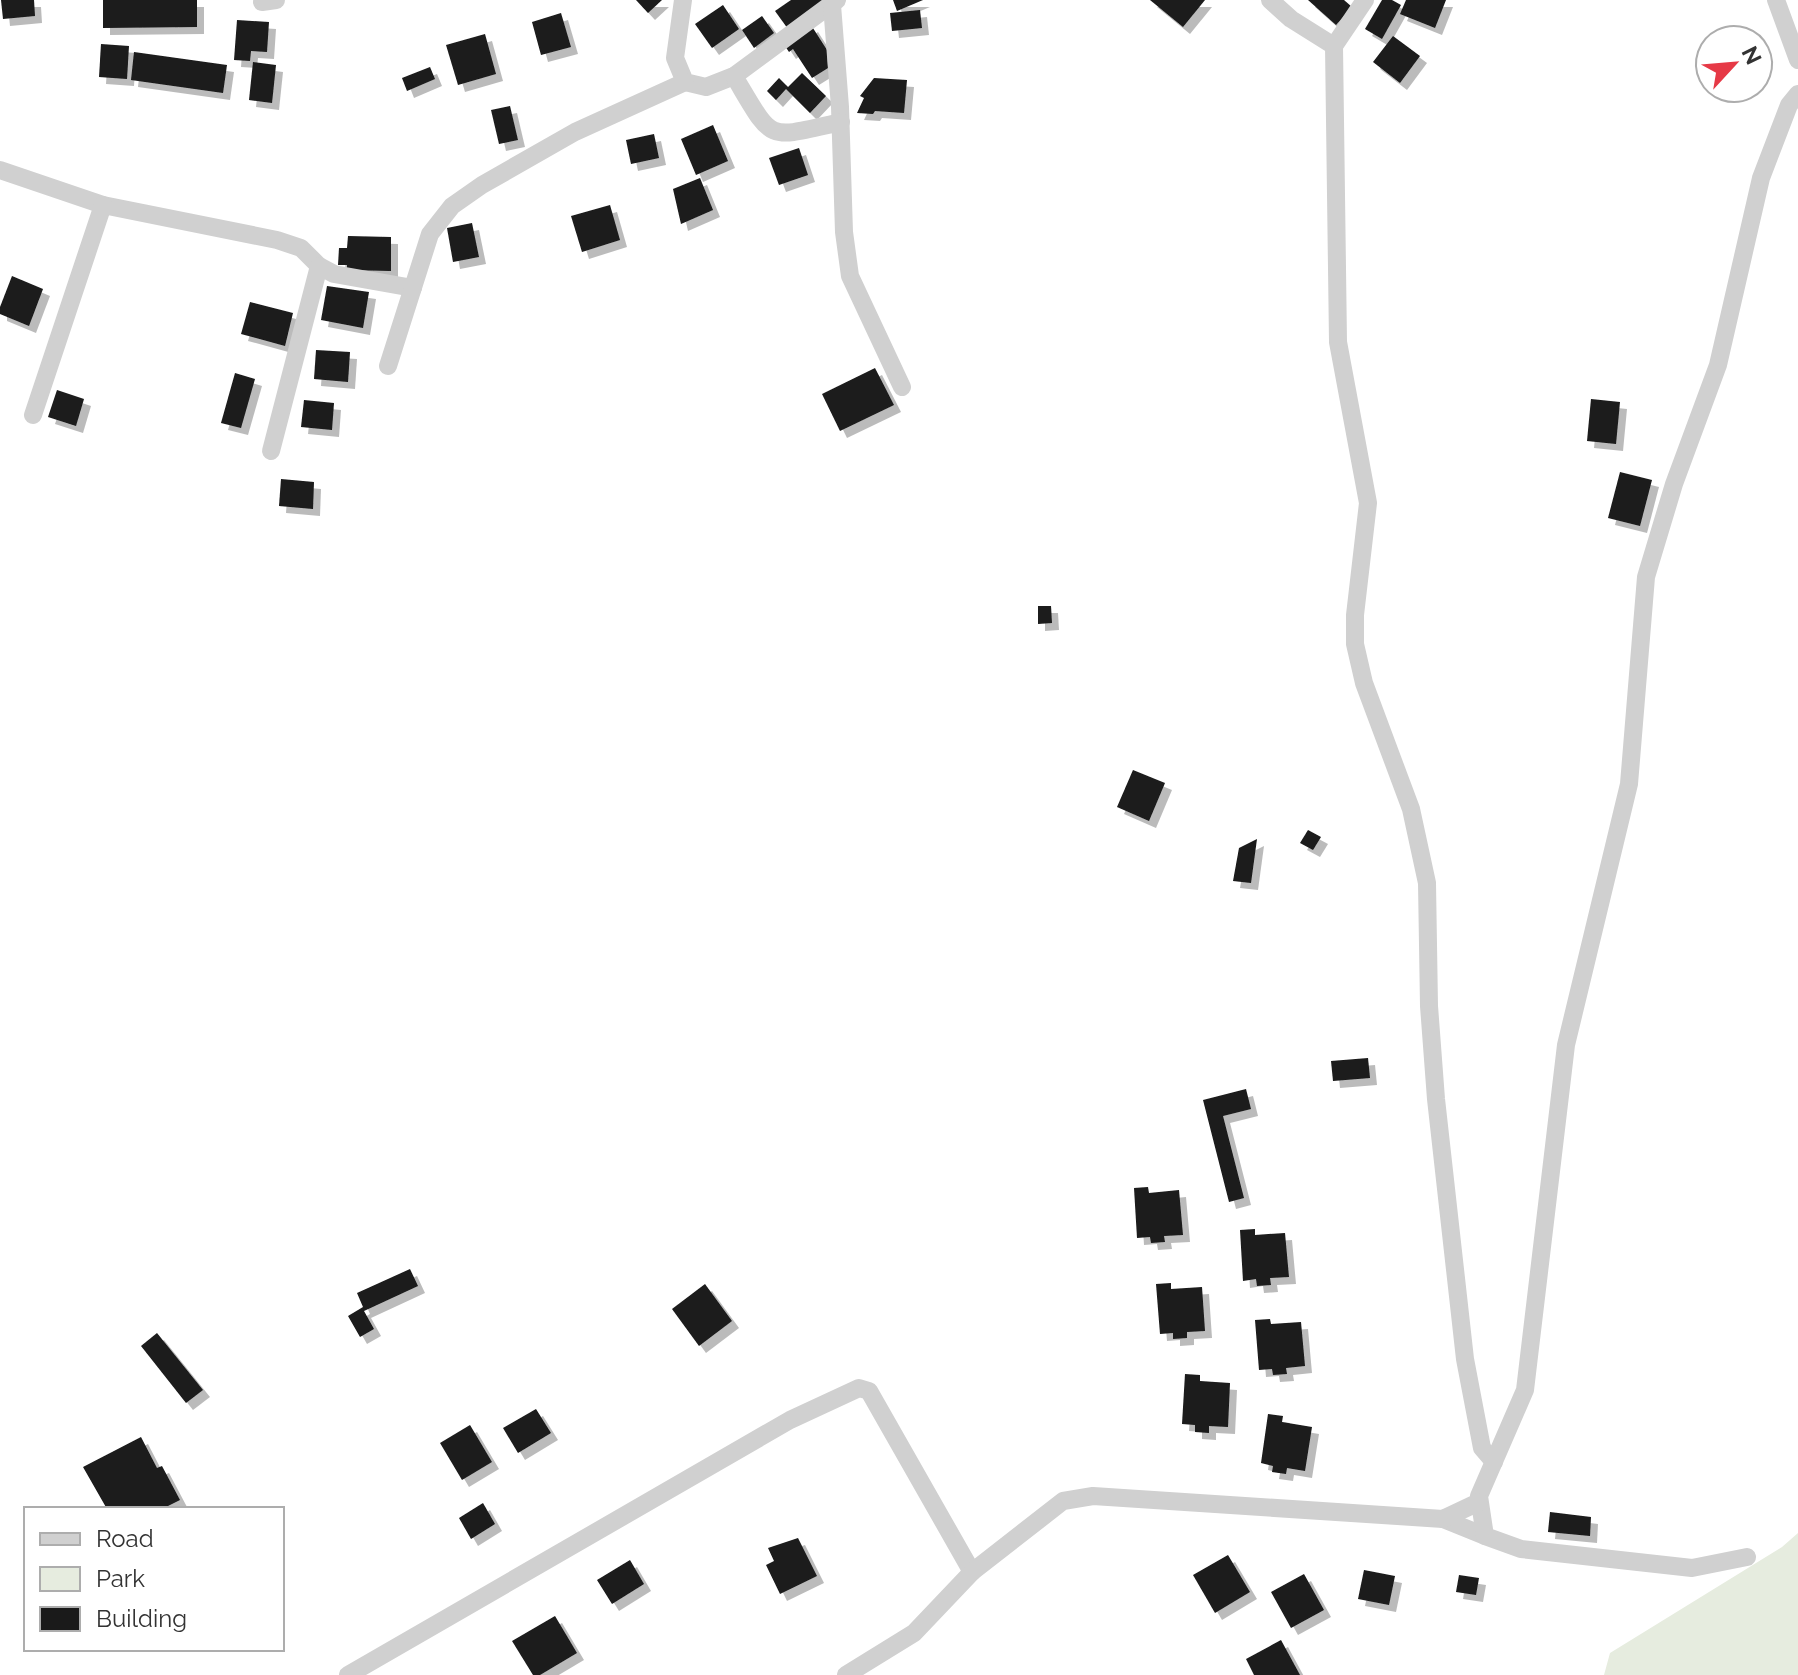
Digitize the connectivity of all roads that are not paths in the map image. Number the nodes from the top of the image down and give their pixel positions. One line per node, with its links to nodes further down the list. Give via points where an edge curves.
1 (683, 0): 9 (street, via 675,58)
2 (1270, 0): 6 (street)
3 (1365, 0): 6 (street)
4 (1776, 0): 7 (street)
5 (835, 3): 8 (street); 11 (street)
6 (1334, 46): 20 (street, via 1338,342 1368,503 1355,644 1364,683 1411,809 1427,883 1436,1099 1462,1328 1482,1448)
7 (1798, 60)
8 (734, 76): 9 (street, via 706,87); 11 (street, via 764,127 783,135)
9 (685, 82): 15 (street, via 575,132 452,206 430,234)
10 (1798, 94): 20 (street, via 1761,178 1718,365 1646,577 1629,784 1566,1045 1525,1390)
11 (841, 122): 17 (street, via 850,276)
12 (0, 170): 13 (street)
13 (103, 205): 14 (street, via 277,240 301,248); 18 (street)
14 (319, 266): 15 (street, via 334,274); 19 (street)
15 (413, 288): 16 (street)
16 (388, 366)
17 (902, 387)
18 (33, 415)
19 (271, 451)
20 (1494, 1462): 21 (street)
21 (1479, 1502): 22 (street); 23 (street)
22 (1443, 1519): 23 (street); 25 (street, via 1093,1496 1063,1501)
23 (1485, 1536): 24 (street, via 1521,1549 1692,1568)
24 (1747, 1557)
25 (972, 1572): 26 (street, via 869,1391 859,1388 790,1420); 27 (street, via 914,1633)
26 (348, 1675)
27 (846, 1675)

